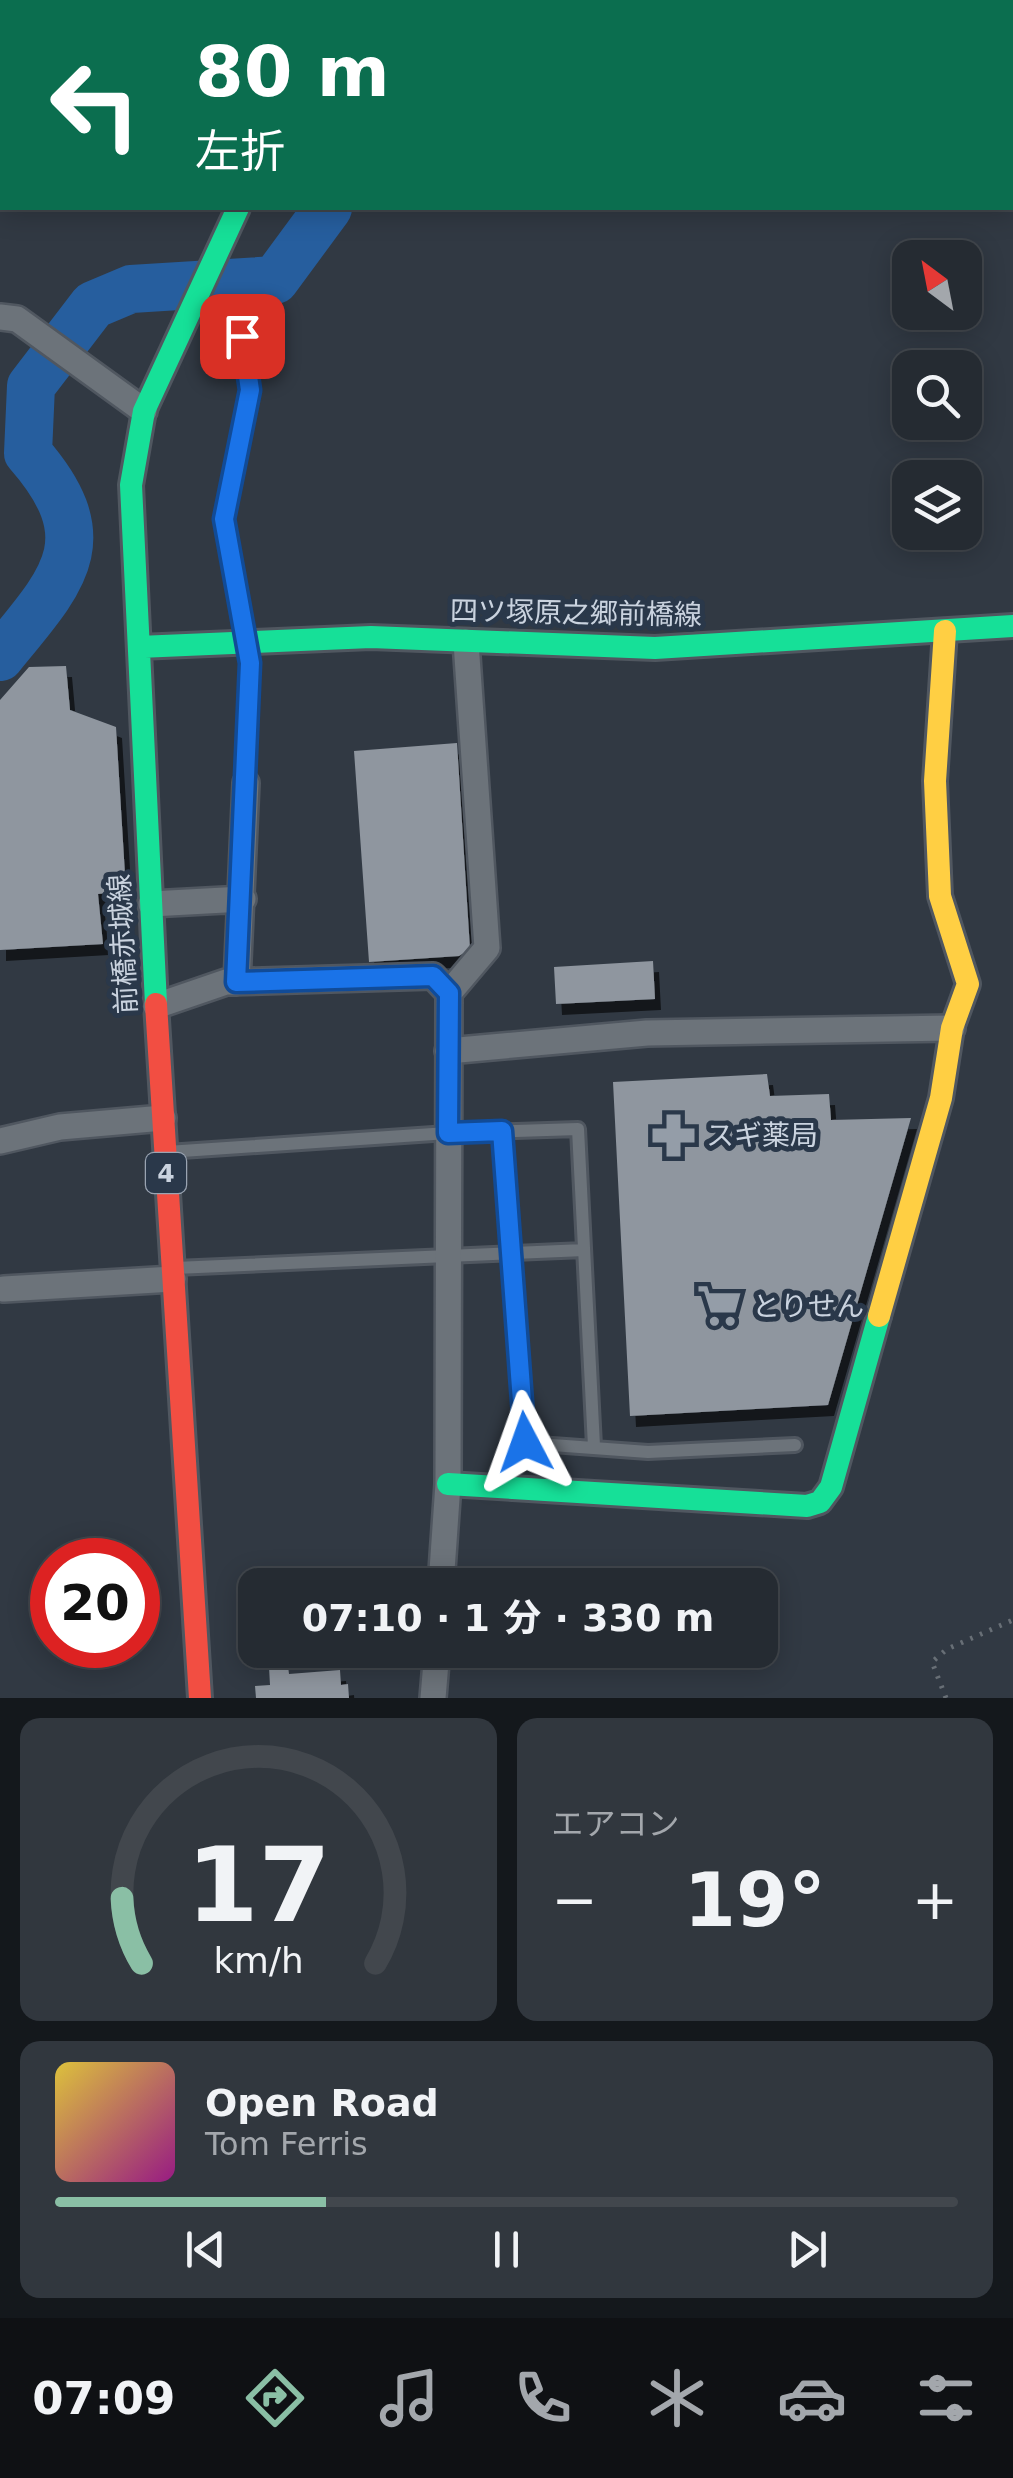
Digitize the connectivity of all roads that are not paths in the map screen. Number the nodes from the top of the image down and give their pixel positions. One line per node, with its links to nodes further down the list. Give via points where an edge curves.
1 (237, 210): 4 (main road, 前橋赤城線 / 4)
2 (0, 317): 4 (street, via 17,319)
3 (242, 336): 7 (lane, via 250,390 224,519)
4 (144, 411): 9 (main road, 前橋赤城線 / 4, via 131,485)
5 (1013, 626): 6 (main road, 四ツ塚原之郷前橋線)
6 (945, 631): 8 (main road, 四ツ塚原之郷前橋線, via 655,648); 16 (main road, via 935,780 940,896 968,984)
7 (248, 642): 8 (main road, 四ツ塚原之郷前橋線); 9 (main road, 四ツ塚原之郷前橋線); 10 (lane)
8 (466, 642): 14 (street, via 487,948)
9 (139, 648): 12 (main road, 前橋赤城線 / 4)
10 (246, 783): 11 (street)
11 (243, 899): 12 (street); 13 (street)
12 (151, 904): 15 (main road, 前橋赤城線 / 4)
13 (236, 982): 14 (street, via 433,976); 15 (street)
14 (449, 993): 17 (street)
15 (156, 1006): 18 (main road, 前橋赤城線 / 4)
16 (952, 1028): 17 (street, via 647,1033); 30 (main road, via 941,1098 831,1487 820,1502)
17 (448, 1051): 20 (street)
18 (163, 1118): 21 (street, via 60,1127); 22 (main road, 前橋赤城線 / 4)
19 (502, 1131): 20 (lane); 23 (lane, via 578,1130); 24 (lane)
20 (448, 1133): 22 (lane); 25 (street)
21 (0, 1141)
22 (165, 1152): 26 (main road, 前橋赤城線 / 4)
23 (584, 1250): 24 (lane); 29 (lane)
24 (511, 1253): 25 (lane); 29 (lane, via 525,1442)
25 (448, 1255): 26 (lane); 30 (street)
26 (173, 1274): 27 (street); 33 (main road, 前橋赤城線 / 4)
27 (4, 1289)
28 (795, 1445): 29 (lane, via 648,1452)
29 (594, 1446)
30 (448, 1484): 31 (street)
31 (443, 1568)
32 (436, 1668): 34 (street)
33 (200, 1698)
34 (433, 1698)

